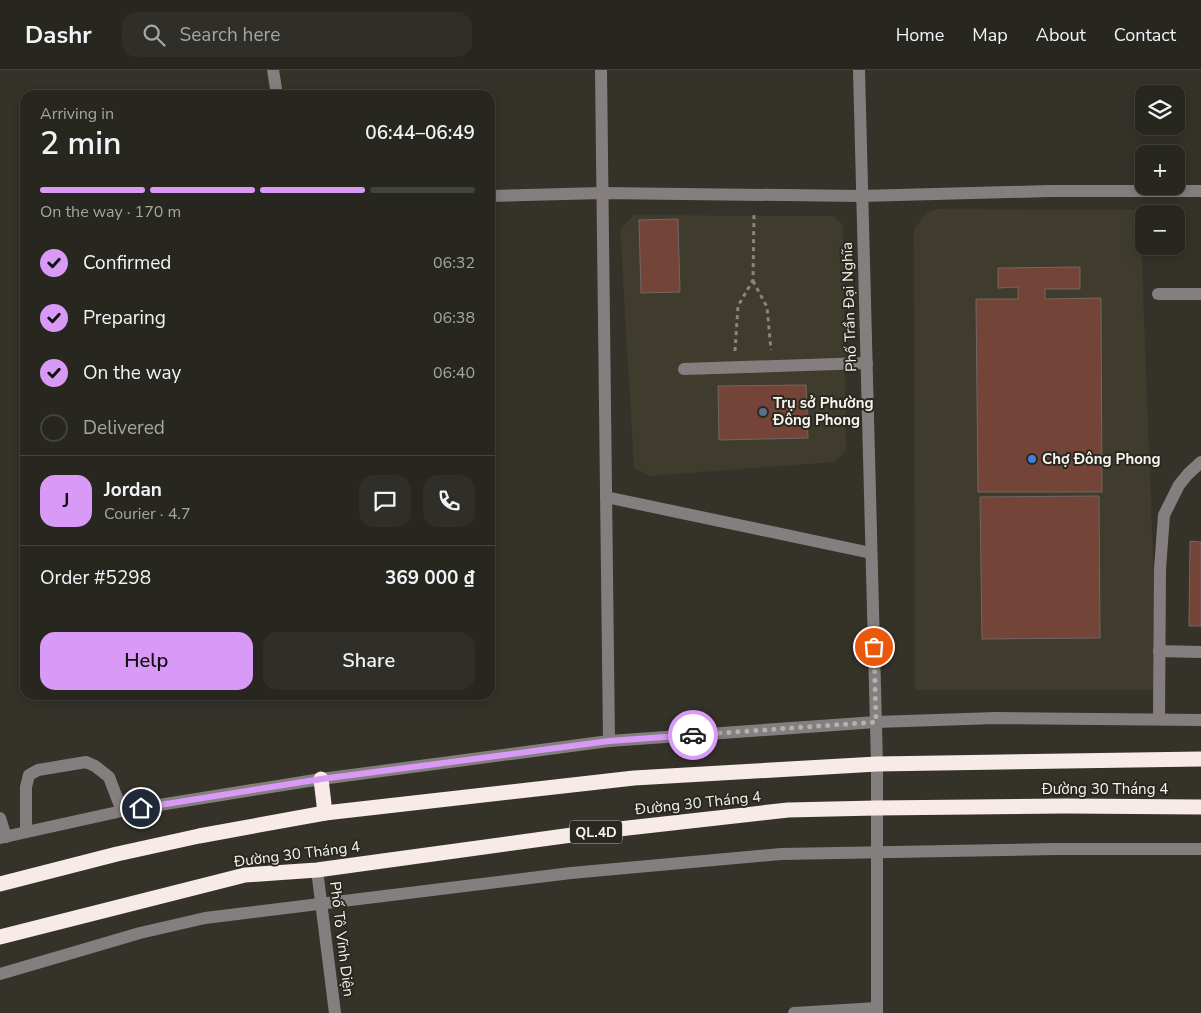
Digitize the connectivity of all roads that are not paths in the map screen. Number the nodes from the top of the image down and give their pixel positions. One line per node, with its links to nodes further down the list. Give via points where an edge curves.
1 (273, 70): 4 (street)
2 (601, 70): 6 (street)
3 (859, 70): 8 (street, Phố Trần Đại Nghĩa)
4 (276, 90)
5 (1201, 191): 8 (street)
6 (602, 193): 7 (street); 8 (street); 14 (street)
7 (495, 196)
8 (861, 196): 11 (street, Phố Trần Đại Nghĩa)
9 (1158, 294): 10 (street)
10 (1201, 294)
11 (867, 364): 12 (street); 15 (street, Phố Trần Đại Nghĩa)
12 (684, 370)
13 (1201, 462): 16 (street, via 1178,485 1164,514)
14 (606, 497): 15 (street); 21 (street)
15 (872, 553): 20 (street, Phố Trần Đại Nghĩa)
16 (1160, 651): 17 (street); 18 (street)
17 (1201, 652)
18 (1159, 719): 19 (street); 20 (street, via 996,718)
19 (1201, 720)
20 (876, 722): 21 (street); 23 (street, Phố Trần Đại Nghĩa)
21 (609, 741): 24 (street)
22 (1201, 759): 23 (highway, Đường 30 Tháng 4)
23 (877, 764): 26 (street, Phố Trần Đại Nghĩa); 28 (highway, Đường 30 Tháng 4, via 634,778)
24 (321, 779): 27 (street); 28 (highway)
25 (1201, 807): 26 (highway, Đường 30 Tháng 4 / QL.4D)
26 (876, 808): 33 (street, Phố Trần Đại Nghĩa); 34 (highway, Đường 30 Tháng 4 / QL.4D, via 768,813)
27 (122, 811): 30 (street); 30 (street, via 108,776 96,766 86,762 38,770 29,776 26,787)
28 (325, 813): 35 (highway, Đường 30 Tháng 4, via 199,836)
29 (0, 818): 31 (street)
30 (26, 832): 31 (street)
31 (3, 837)
32 (1201, 849): 33 (street)
33 (876, 852): 36 (street, via 781,854 571,873); 39 (street, Phố Trần Đại Nghĩa)
34 (317, 870): 36 (street, Phố Tô Vĩnh Diện); 37 (highway, Đường 30 Tháng 4 / QL.4D, via 245,875)
35 (0, 884)
36 (320, 904): 38 (street, via 205,918 140,933); 40 (street, Phố Tô Vĩnh Diện)
37 (0, 937)
38 (0, 974)
39 (877, 1011): 41 (street)
40 (335, 1013)
41 (794, 1013)

